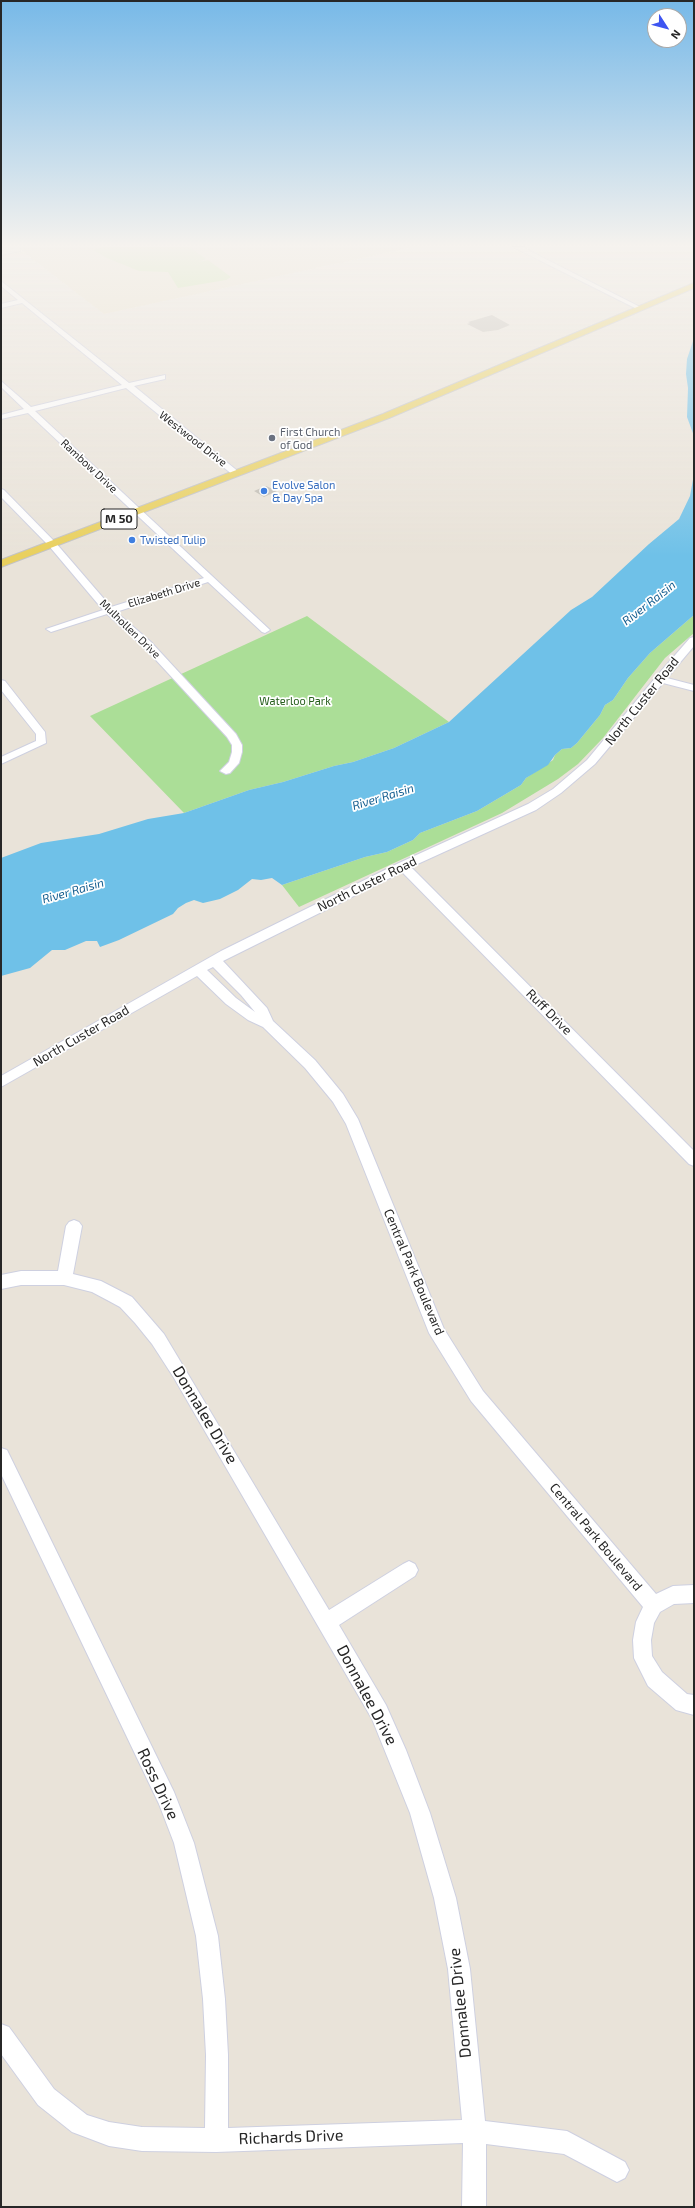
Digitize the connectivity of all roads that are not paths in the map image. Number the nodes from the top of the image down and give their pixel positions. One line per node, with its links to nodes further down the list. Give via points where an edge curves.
1 (82, 350): 6 (street, Westwood Drive)
2 (519, 350): 9 (main road, M 50)
3 (541, 350): 9 (main road, M 50, via 422,401)
4 (162, 377): 6 (street)
5 (1, 383): 7 (street, Rambow Drive)
6 (126, 386): 7 (street); 9 (street, Westwood Drive)
7 (29, 410): 8 (street); 11 (street, Rambow Drive)
8 (1, 417)
9 (236, 473): 11 (main road, M 50)
10 (1, 492): 12 (street, Mulhollen Drive)
11 (137, 512): 12 (main road, M 50); 14 (street, Rambow Drive)
12 (52, 544): 13 (main road, M 50); 15 (street, Mulhollen Drive)
13 (1, 564)
14 (209, 580): 15 (street, Elizabeth Drive); 17 (street, Rambow Drive)
15 (108, 610): 16 (street, Elizabeth Drive); 24 (street, Mulhollen Drive, via 147,644 232,736 237,752 234,763)
16 (51, 629)
17 (265, 630)
18 (694, 640): 19 (street, North Custer Road)
19 (662, 676): 21 (street); 22 (street); 25 (street, North Custer Road, via 592,762 557,791 532,807)
20 (1, 683): 23 (street, via 41,734 41,743)
21 (694, 683)
22 (694, 688)
23 (1, 761)
24 (226, 771)
25 (403, 866): 26 (street, North Custer Road); 30 (street, Ruff Drive)
26 (214, 960): 27 (street, North Custer Road); 28 (street, Central Park Boulevard, via 246,992 262,1011)
27 (198, 969): 28 (street, Central Park Boulevard, via 231,1001); 29 (street, North Custer Road)
28 (268, 1024): 37 (street, Central Park Boulevard, via 310,1064 346,1111 437,1332 477,1396)
29 (1, 1082)
30 (694, 1160)
31 (74, 1226): 32 (street)
32 (64, 1278): 33 (street, Donnalee Drive, via 21,1278); 38 (street, Donnalee Drive, via 95,1286 126,1302 158,1339)
33 (1, 1282)
34 (1, 1456): 42 (street, Ross Drive, via 167,1799 184,1843 207,1936 214,1998 217,2055)
35 (409, 1570): 38 (street)
36 (694, 1594): 37 (street, via 673,1595)
37 (653, 1605): 39 (street, via 645,1622 642,1640 644,1658 655,1678 683,1703)
38 (327, 1622): 41 (street, Donnalee Drive, via 379,1712 399,1757 420,1814 445,1898 460,1969)
39 (694, 1705)
40 (1, 2035): 42 (street, Richards Drive, via 46,2097 80,2124 109,2134 142,2139)
41 (475, 2131): 42 (street, Richards Drive); 43 (street, Richards Drive, via 567,2143); 44 (street, Donnalee Drive)
42 (216, 2140)
43 (617, 2170)
44 (474, 2207)

